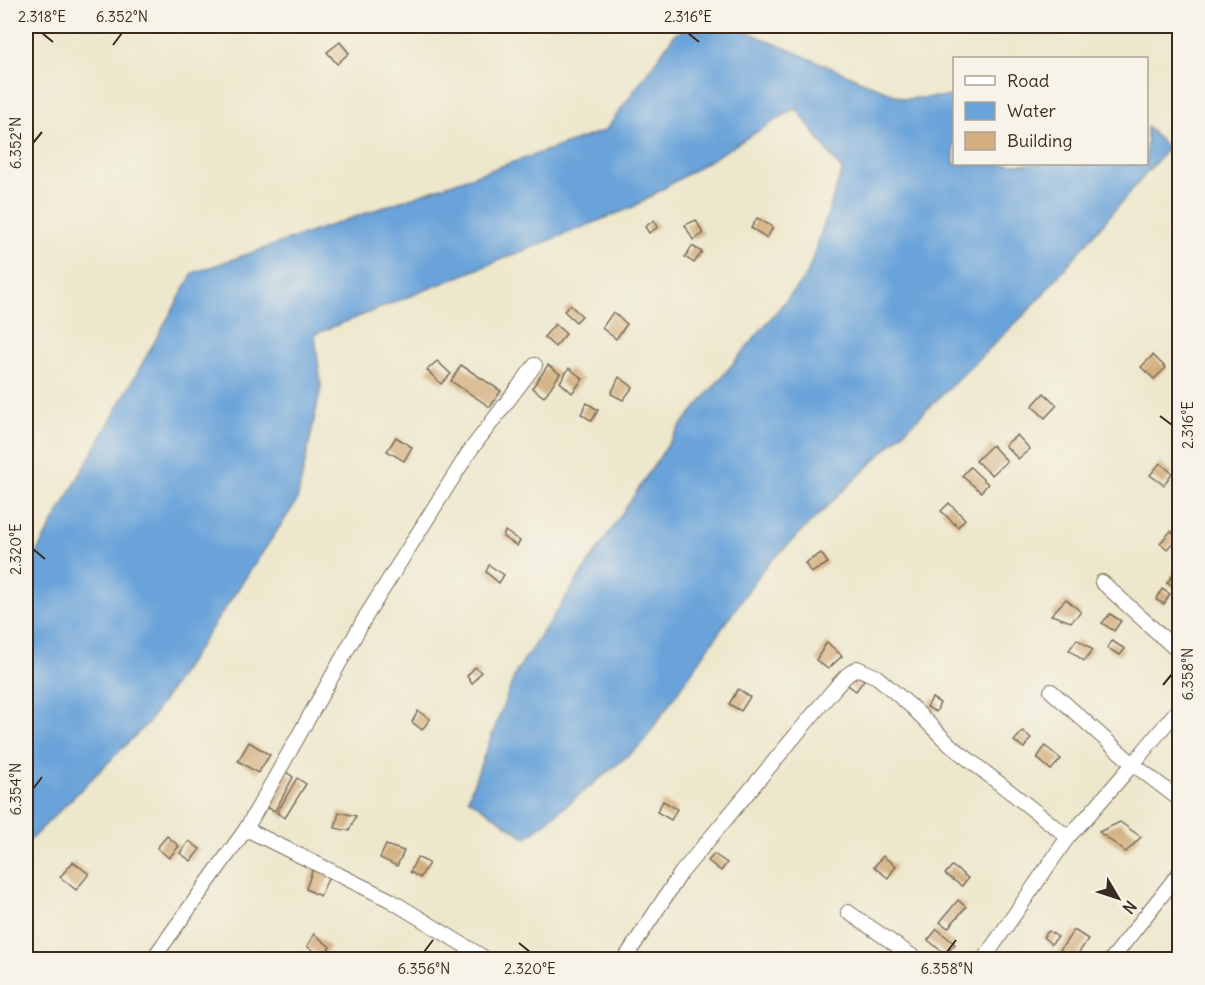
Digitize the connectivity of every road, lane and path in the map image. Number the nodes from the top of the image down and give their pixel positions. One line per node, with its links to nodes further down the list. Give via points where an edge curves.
1 (535, 365): 8 (street, via 470,452 366,616)
2 (1102, 582): 3 (street)
3 (1179, 652)
4 (1051, 691): 6 (street)
5 (1179, 706): 6 (street)
6 (1133, 764): 7 (street); 9 (street)
7 (1179, 800)
8 (246, 829): 12 (street); 13 (street, via 390,900)
9 (1068, 837): 14 (street, via 950,745 877,677 858,668 835,688 681,873); 16 (street)
10 (1179, 872): 17 (street)
11 (848, 912): 15 (street)
12 (152, 960)
13 (488, 960)
14 (624, 960)
15 (918, 960)
16 (983, 960)
17 (1111, 960)

